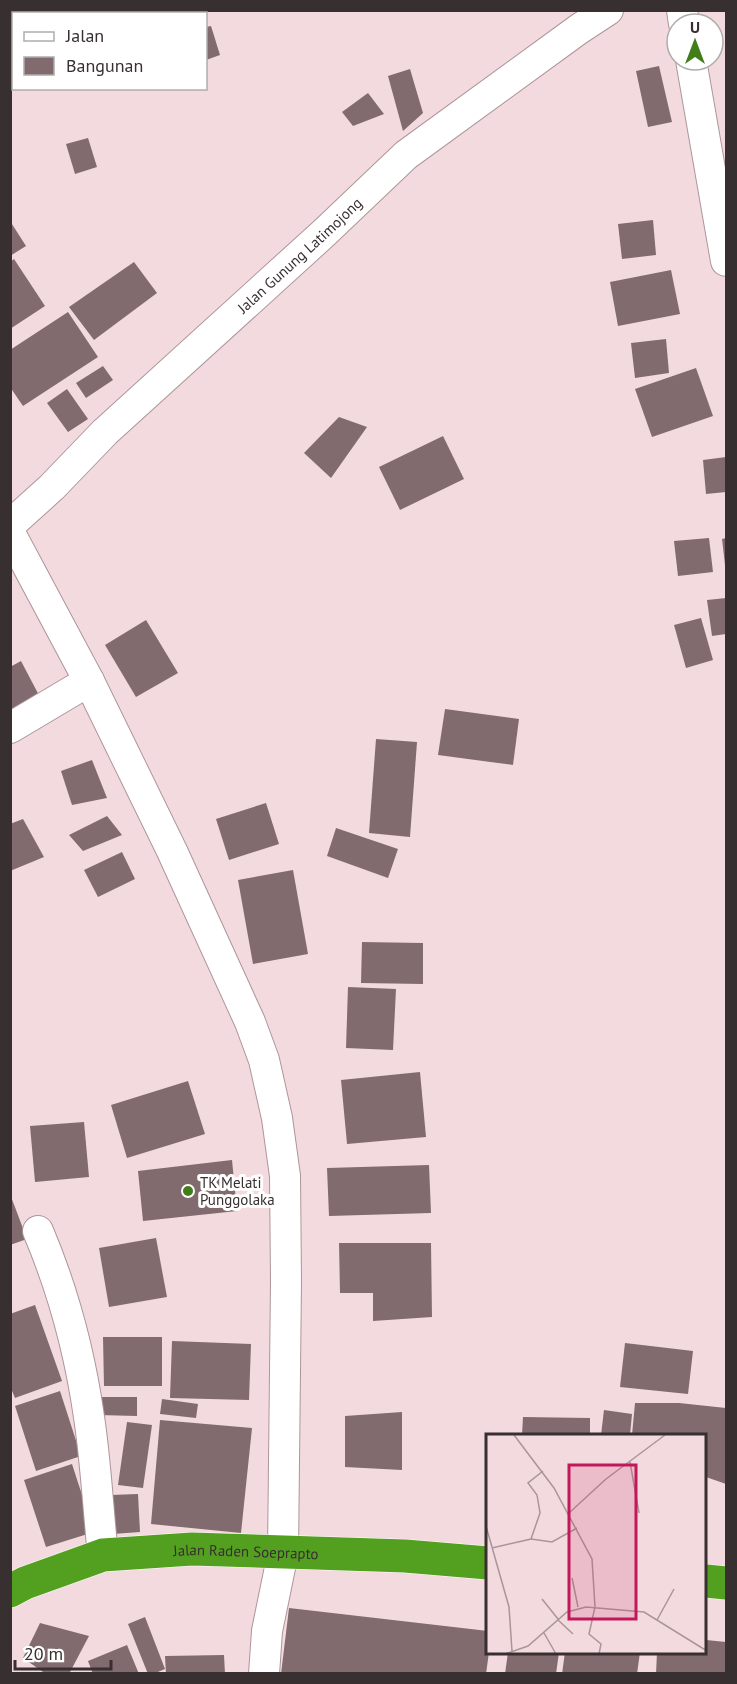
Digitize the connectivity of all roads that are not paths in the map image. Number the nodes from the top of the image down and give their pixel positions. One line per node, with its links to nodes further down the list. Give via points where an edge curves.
1 (608, 10): 4 (street, Jalan Gunung Latimojong, via 406,155 105,432)
2 (693, 72): 3 (street)
3 (726, 261)
4 (10, 525)
5 (10, 533): 6 (street)
6 (89, 681): 7 (street); 9 (street, via 250,1022 275,1106 285,1188)
7 (10, 728)
8 (38, 1231): 10 (street, via 57,1280 82,1381 93,1444)
9 (283, 1553): 10 (highway, Jalan Raden Soeprapto, via 192,1549); 11 (highway, Jalan Raden Soeprapto); 15 (street, via 267,1631)
10 (103, 1555): 14 (highway, Jalan Raden Soeprapto)
11 (486, 1563)
12 (707, 1581): 13 (highway)
13 (726, 1583)
14 (10, 1591)
15 (264, 1674)

